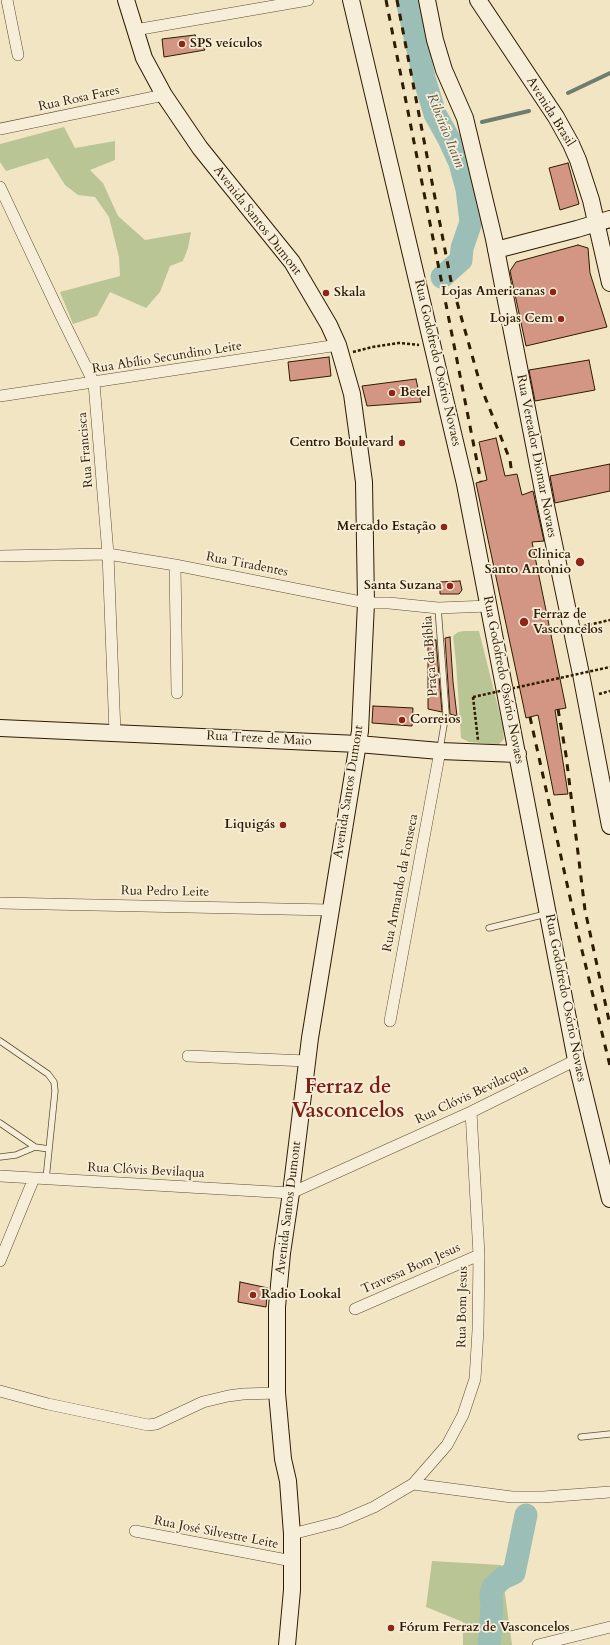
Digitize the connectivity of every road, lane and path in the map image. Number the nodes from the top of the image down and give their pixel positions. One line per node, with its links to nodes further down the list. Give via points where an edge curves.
1 (7, 0): 8 (street)
2 (126, 0): 7 (main road, Avenida Santos Dumont)
3 (308, 0): 7 (street)
4 (351, 0): 17 (main road, Rua Godofredo Osório Novaes)
5 (427, 0): 15 (main road, Rua Vereador Diomar Novaes, via 444,70 465,118)
6 (478, 0): 12 (main road, Avenida Brasil, via 564,130)
7 (135, 30): 9 (main road, Avenida Santos Dumont, via 144,58)
8 (18, 56)
9 (164, 96): 10 (street, Rua Rosa Fares); 18 (main road, Avenida Santos Dumont, via 200,148 292,262)
10 (0, 129)
11 (0, 187): 19 (street, Rua Francisca)
12 (603, 221): 13 (main road); 14 (main road, Avenida Brasil)
13 (577, 229): 14 (main road); 15 (main road)
14 (602, 244): 16 (main road, Avenida Brasil)
15 (496, 250): 28 (main road, Rua Vereador Diomar Novaes)
16 (610, 283)
17 (433, 348): 18 (path, via 399,343); 25 (main road, Rua Godofredo Osório Novaes, via 466,484)
18 (340, 351): 19 (street, Rua Abílio Secundino Leite); 24 (main road, Avenida Santos Dumont, via 352,394 364,482)
19 (94, 383): 20 (street, Rua Abílio Secundino Leite); 21 (street, Rua Francisca)
20 (0, 396)
21 (108, 554): 22 (street, Rua Tiradentes); 23 (street, Rua Tiradentes); 32 (street, Rua Francisca)
22 (0, 556)
23 (175, 565): 24 (street, Rua Tiradentes); 30 (street)
24 (366, 603): 26 (street, Rua Tiradentes); 34 (main road, Avenida Santos Dumont)
25 (489, 606): 26 (street, Rua Tiradentes); 36 (main road, Rua Godofredo Osório Novaes)
26 (438, 608): 35 (lane, Praça da Bíblia, via 446,713)
27 (610, 620): 28 (path)
28 (572, 630): 37 (main road, Rua Vereador Diomar Novaes)
29 (610, 667): 33 (path, bridge, via 473,697)
30 (177, 693)
31 (0, 728): 32 (main road, Rua Treze de Maio)
32 (115, 733): 34 (main road, Rua Treze de Maio)
33 (478, 734)
34 (358, 744): 35 (main road, Rua Treze de Maio); 39 (main road, Avenida Santos Dumont)
35 (440, 751): 36 (main road, Rua Treze de Maio); 42 (street, Rua Armando da Fonseca)
36 (518, 754): 40 (main road, Rua Godofredo Osório Novaes)
37 (610, 826)
38 (0, 903): 39 (street, Rua Pedro Leite)
39 (330, 910): 46 (main road, Avenida Santos Dumont)
40 (548, 913): 41 (lane); 45 (main road, Rua Godofredo Osório Novaes)
41 (490, 928)
42 (390, 1020)
43 (0, 1041): 50 (lane, via 48,1074 54,1082)
44 (188, 1056): 46 (street)
45 (576, 1060): 47 (street, Rua Clóvis Bevilacqua); 55 (main road, Rua Godofredo Osório Novaes)
46 (306, 1062): 54 (main road, Avenida Santos Dumont)
47 (471, 1112): 54 (street, Rua Clóvis Bevilacqua); 56 (street, Rua Bom Jesus)
48 (0, 1123): 49 (lane)
49 (35, 1147): 50 (lane); 51 (lane, via 16,1155)
50 (49, 1149): 53 (lane)
51 (0, 1157)
52 (0, 1176): 53 (street, Rua Clóvis Bevilaqua)
53 (40, 1178): 54 (street, Rua Clóvis Bevilaqua); 57 (street)
54 (291, 1193): 60 (main road, Avenida Santos Dumont, via 277,1307)
55 (610, 1199)
56 (478, 1255): 58 (street, Travessa Bom Jesus); 63 (street, Rua Bom Jesus, via 475,1379 463,1415 447,1445)
57 (0, 1261)
58 (355, 1310)
59 (0, 1392): 60 (street, via 148,1425 156,1424 203,1402 243,1394)
60 (277, 1393): 66 (main road, Avenida Santos Dumont)
61 (610, 1434): 62 (lane)
62 (581, 1437)
63 (413, 1484): 64 (street, via 512,1497); 66 (street, Rua Bom Jesus, via 374,1507 339,1522)
64 (610, 1492)
65 (135, 1531): 67 (street, Rua José Silvestre Leite)
66 (292, 1534): 67 (main road, Avenida Santos Dumont)
67 (292, 1561): 69 (main road, Avenida Santos Dumont)
68 (610, 1627): 70 (street)
69 (287, 1645)
70 (538, 1645)

